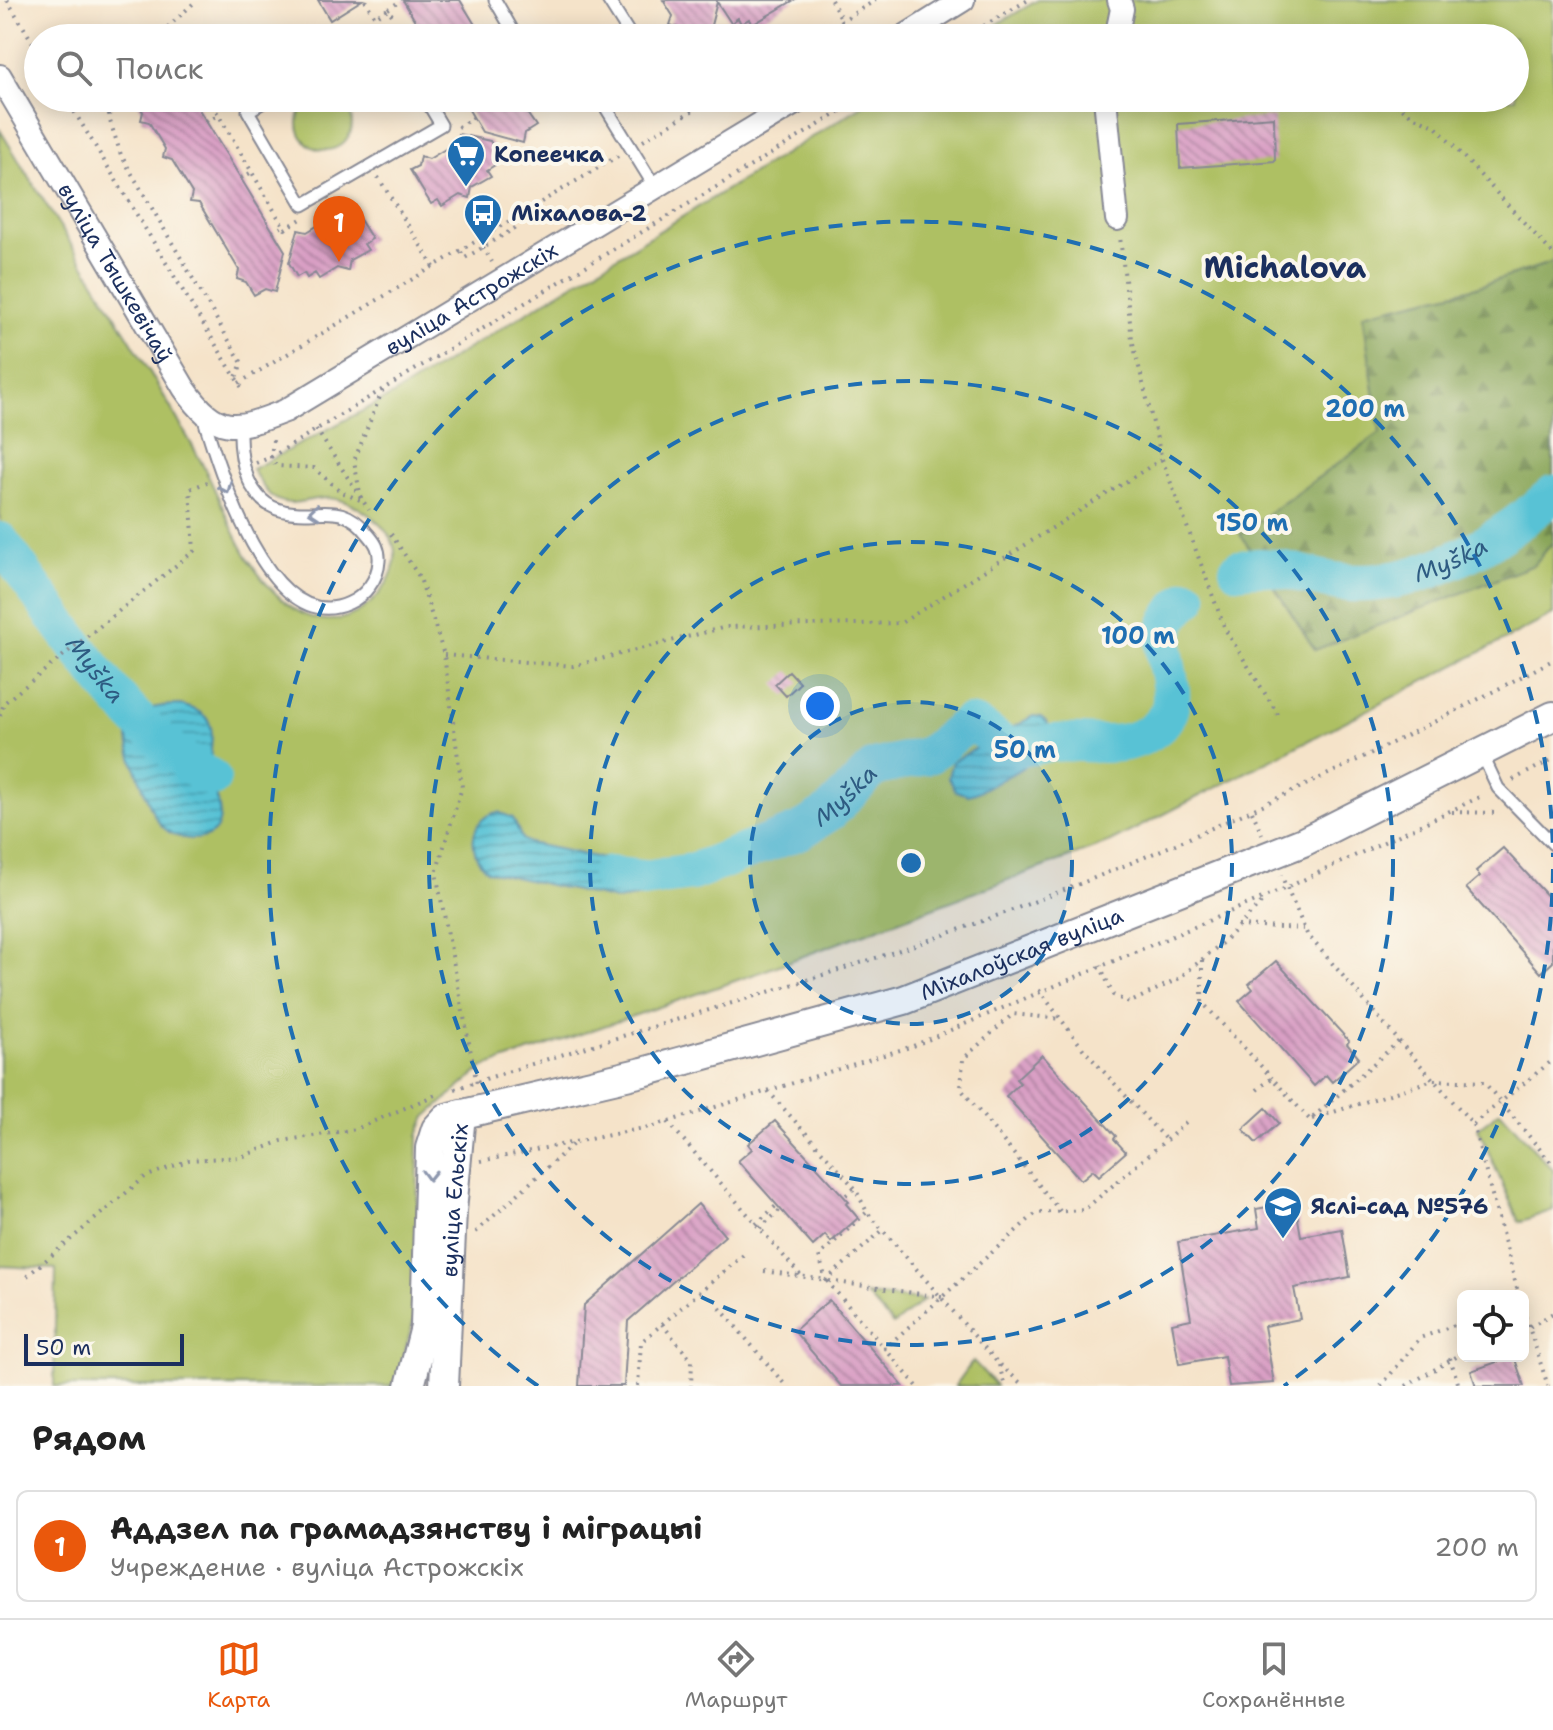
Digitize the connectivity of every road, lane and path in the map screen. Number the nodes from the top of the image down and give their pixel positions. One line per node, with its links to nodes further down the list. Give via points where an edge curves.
1 (7, 0): 22 (path)
2 (197, 0): 14 (path)
3 (402, 0): 11 (path)
4 (495, 0): 16 (lane)
5 (608, 0): 17 (lane)
6 (831, 0): 13 (path)
7 (876, 0): 13 (path)
8 (963, 0): 19 (street)
9 (1028, 0): 20 (path)
10 (1119, 0): 21 (street)
11 (388, 9)
12 (375, 17): 15 (path)
13 (842, 20): 18 (path)
14 (171, 24)
15 (362, 24)
16 (509, 24)
17 (623, 24)
18 (836, 24)
19 (924, 24)
20 (987, 24)
21 (1119, 24)
22 (24, 28)
23 (0, 76): 57 (street, вуліца Тышкевічаў)
24 (74, 112): 55 (path)
25 (109, 112): 55 (path, via 121,155 242,363)
26 (249, 112): 27 (lane, via 303,205 441,125)
27 (434, 112)
28 (609, 112): 40 (lane)
29 (690, 112): 40 (path)
30 (780, 112): 46 (street, вуліца Астрожскіх)
31 (840, 112): 56 (path)
32 (1106, 112): 49 (street)
33 (1407, 112): 53 (path, via 1435,126)
34 (218, 114): 37 (path); 41 (path)
35 (452, 117): 38 (path)
36 (473, 118): 38 (path)
37 (206, 121)
38 (458, 127): 39 (path)
39 (448, 132)
40 (631, 148): 46 (lane); 48 (path)
41 (252, 172): 43 (path); 50 (path)
42 (377, 174): 44 (path)
43 (241, 178)
44 (364, 182)
45 (383, 185): 54 (path)
46 (655, 187): 58 (street, вуліца Астрожскіх, via 285,411)
47 (305, 217): 50 (path)
48 (512, 219): 52 (path); 52 (path, via 517,227 465,258)
49 (1117, 219): 62 (path, via 1132,339)
50 (283, 226): 51 (path)
51 (273, 232)
52 (460, 251): 54 (path)
53 (1553, 254)
54 (434, 267): 55 (path)
55 (239, 383)
56 (383, 388): 59 (path); 64 (path, via 354,461)
57 (202, 414): 58 (street); 63 (lane)
58 (250, 424): 63 (lane, one-way to 58, via 244,531 268,569 305,603 344,605 359,598 375,579 378,546 363,528 334,511 282,511 250,484 239,450)
59 (316, 429): 61 (path); 64 (path)
60 (273, 440): 61 (path)
61 (271, 457): 64 (path, via 276,466 314,468 341,492)
62 (1162, 459): 67 (path, via 901,623 726,627 573,666); 70 (path, via 1225,629)
63 (221, 477): 69 (path, via 190,489 194,551 4,703)
64 (361, 500): 65 (path)
65 (371, 511)
66 (389, 532): 67 (path, via 420,578)
67 (444, 655): 91 (path, via 462,787 436,873)
68 (1553, 660): 91 (path, via 1252,811 1020,908 818,977)
69 (0, 716)
70 (1279, 716)
71 (1553, 716): 72 (street, Міхалоўская вуліца)
72 (1482, 754): 74 (lane); 95 (street, Міхалоўская вуліца, via 1272,856 904,1000 643,1072)
73 (1553, 759): 74 (path)
74 (1498, 788): 75 (path); 77 (lane)
75 (1450, 812): 76 (path); 79 (path)
76 (1512, 813)
77 (1549, 830): 78 (lane)
78 (1553, 844)
79 (1286, 888): 80 (path); 82 (path)
80 (1266, 897): 81 (path); 84 (path)
81 (1238, 926): 82 (path); 83 (path)
82 (1305, 929): 87 (path)
83 (1202, 959): 84 (path, via 1178,979 1129,1003 1113,995); 89 (path, via 1202,1002)
84 (1100, 965): 85 (path)
85 (1039, 990): 86 (path); 93 (path, via 913,1046)
86 (1061, 1019): 101 (path); 107 (path, via 1013,1014 963,1059 961,1089)
87 (1399, 1041): 90 (path); 97 (path)
88 (1553, 1060): 96 (path)
89 (1272, 1078): 92 (path); 97 (path)
90 (1433, 1080): 96 (path, via 1484,1082); 97 (path); 100 (path)
91 (477, 1081): 95 (path)
92 (1257, 1090)
93 (768, 1091): 98 (path); 105 (path)
94 (436, 1095): 114 (path, via 356,1129 282,1141 241,1157 189,1160 145,1177)
95 (456, 1102): 128 (street, вуліца Ельскіх, one-way to 128, via 436,1129 430,1148 425,1327); 129 (street, вуліца Ельскіх)
96 (1501, 1104): 100 (path); 104 (path)
97 (1310, 1120)
98 (668, 1122): 102 (path); 109 (path)
99 (1186, 1123): 101 (path)
100 (1473, 1124): 117 (path)
101 (1166, 1140): 107 (path, via 1084,1210)
102 (575, 1142): 103 (path); 111 (path)
103 (479, 1162)
104 (1553, 1165)
105 (854, 1189): 106 (path); 108 (path)
106 (847, 1195)
107 (1060, 1211): 118 (path, via 1036,1213)
108 (867, 1212): 110 (path); 116 (path, via 819,1256)
109 (758, 1226): 109 (path, via 768,1213 778,1207); 115 (path)
110 (883, 1230): 116 (path); 118 (path)
111 (475, 1233)
112 (747, 1252): 121 (path)
113 (764, 1271): 115 (path)
114 (27, 1276)
115 (801, 1276): 116 (path)
116 (826, 1280): 118 (path); 124 (path)
117 (1517, 1290)
118 (942, 1297): 124 (path); 127 (path)
119 (720, 1308): 132 (path)
120 (1553, 1313): 123 (path)
121 (662, 1324): 130 (path, via 641,1342); 131 (path, via 692,1361)
122 (1457, 1324): 136 (path, via 1420,1338)
123 (1529, 1329): 139 (path)
124 (884, 1349): 133 (path)
125 (1457, 1355): 126 (path)
126 (1450, 1358): 137 (path); 138 (path)
127 (997, 1362): 134 (path); 135 (path)
128 (410, 1386)
129 (444, 1386)
130 (638, 1386)
131 (691, 1386)
132 (786, 1386)
133 (917, 1386)
134 (1005, 1386)
135 (1024, 1386)
136 (1381, 1386)
137 (1406, 1386)
138 (1459, 1386)
139 (1548, 1386)

